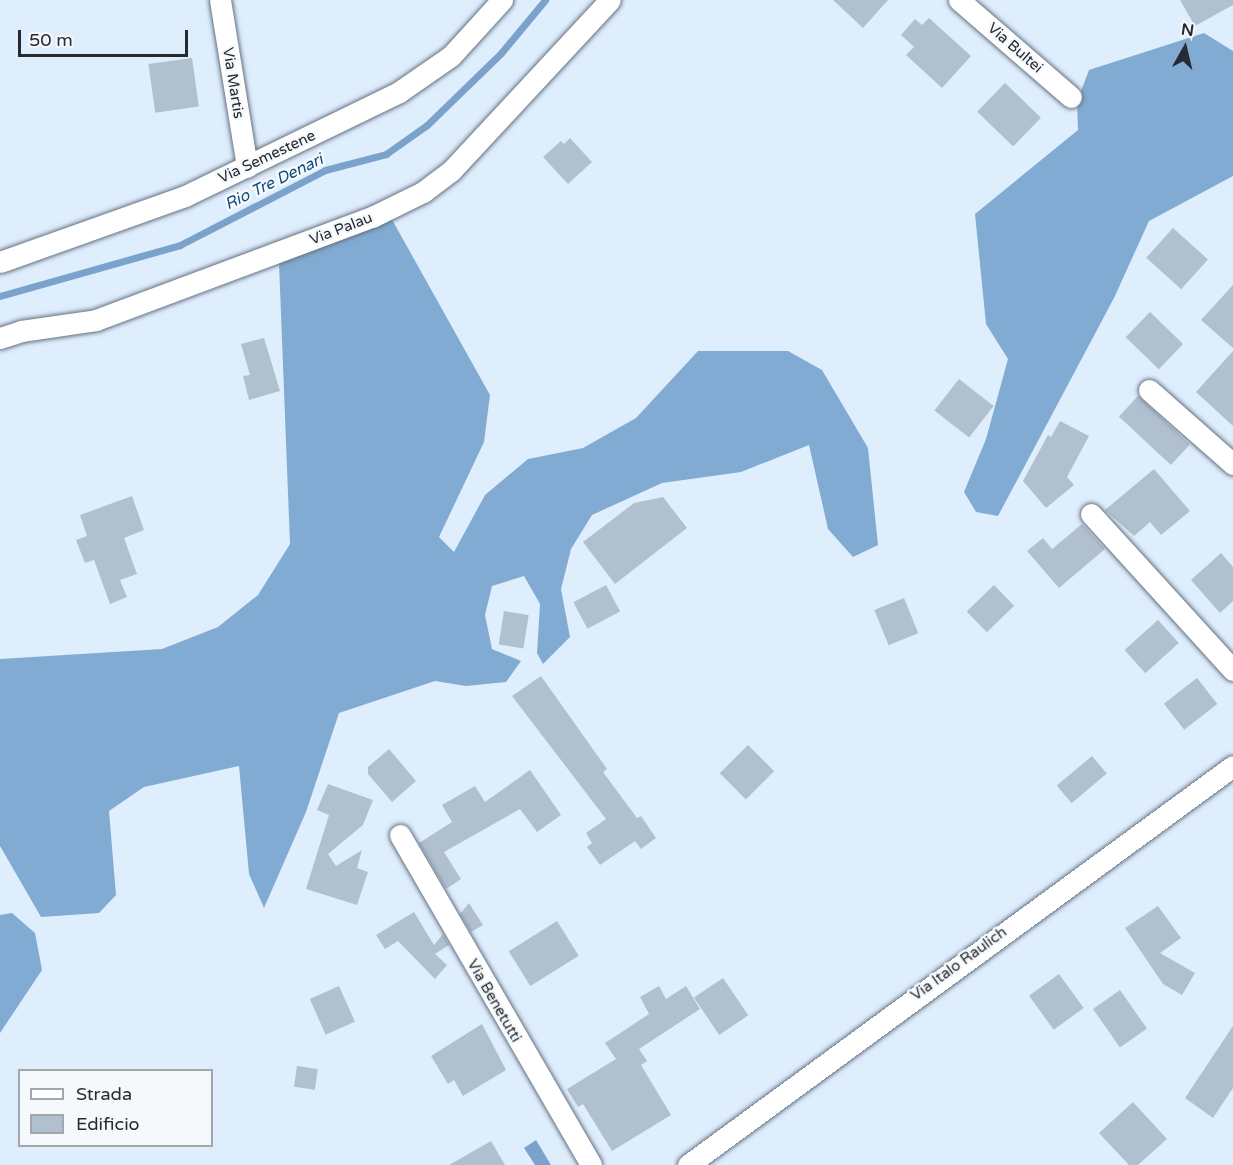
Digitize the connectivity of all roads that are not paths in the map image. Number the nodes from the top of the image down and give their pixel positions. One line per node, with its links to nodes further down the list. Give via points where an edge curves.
1 (220, 0): 6 (street, Via Martis)
2 (502, 0): 6 (street, Via Semestene, via 452,56 399,92)
3 (610, 0): 8 (street, Via Palau, via 462,159 423,192 361,221 96,320)
4 (958, 0): 5 (street, Via Bultei)
5 (1071, 97)
6 (247, 167): 7 (street, Via Semestene, via 184,196)
7 (0, 262)
8 (0, 338)
9 (1149, 390): 10 (street)
10 (1233, 464)
11 (1091, 514): 12 (street)
12 (1233, 670)
13 (1233, 766): 16 (street, Via Italo Raulich)
14 (400, 835): 15 (street, Via Benetutti)
15 (591, 1165)
16 (688, 1165)

